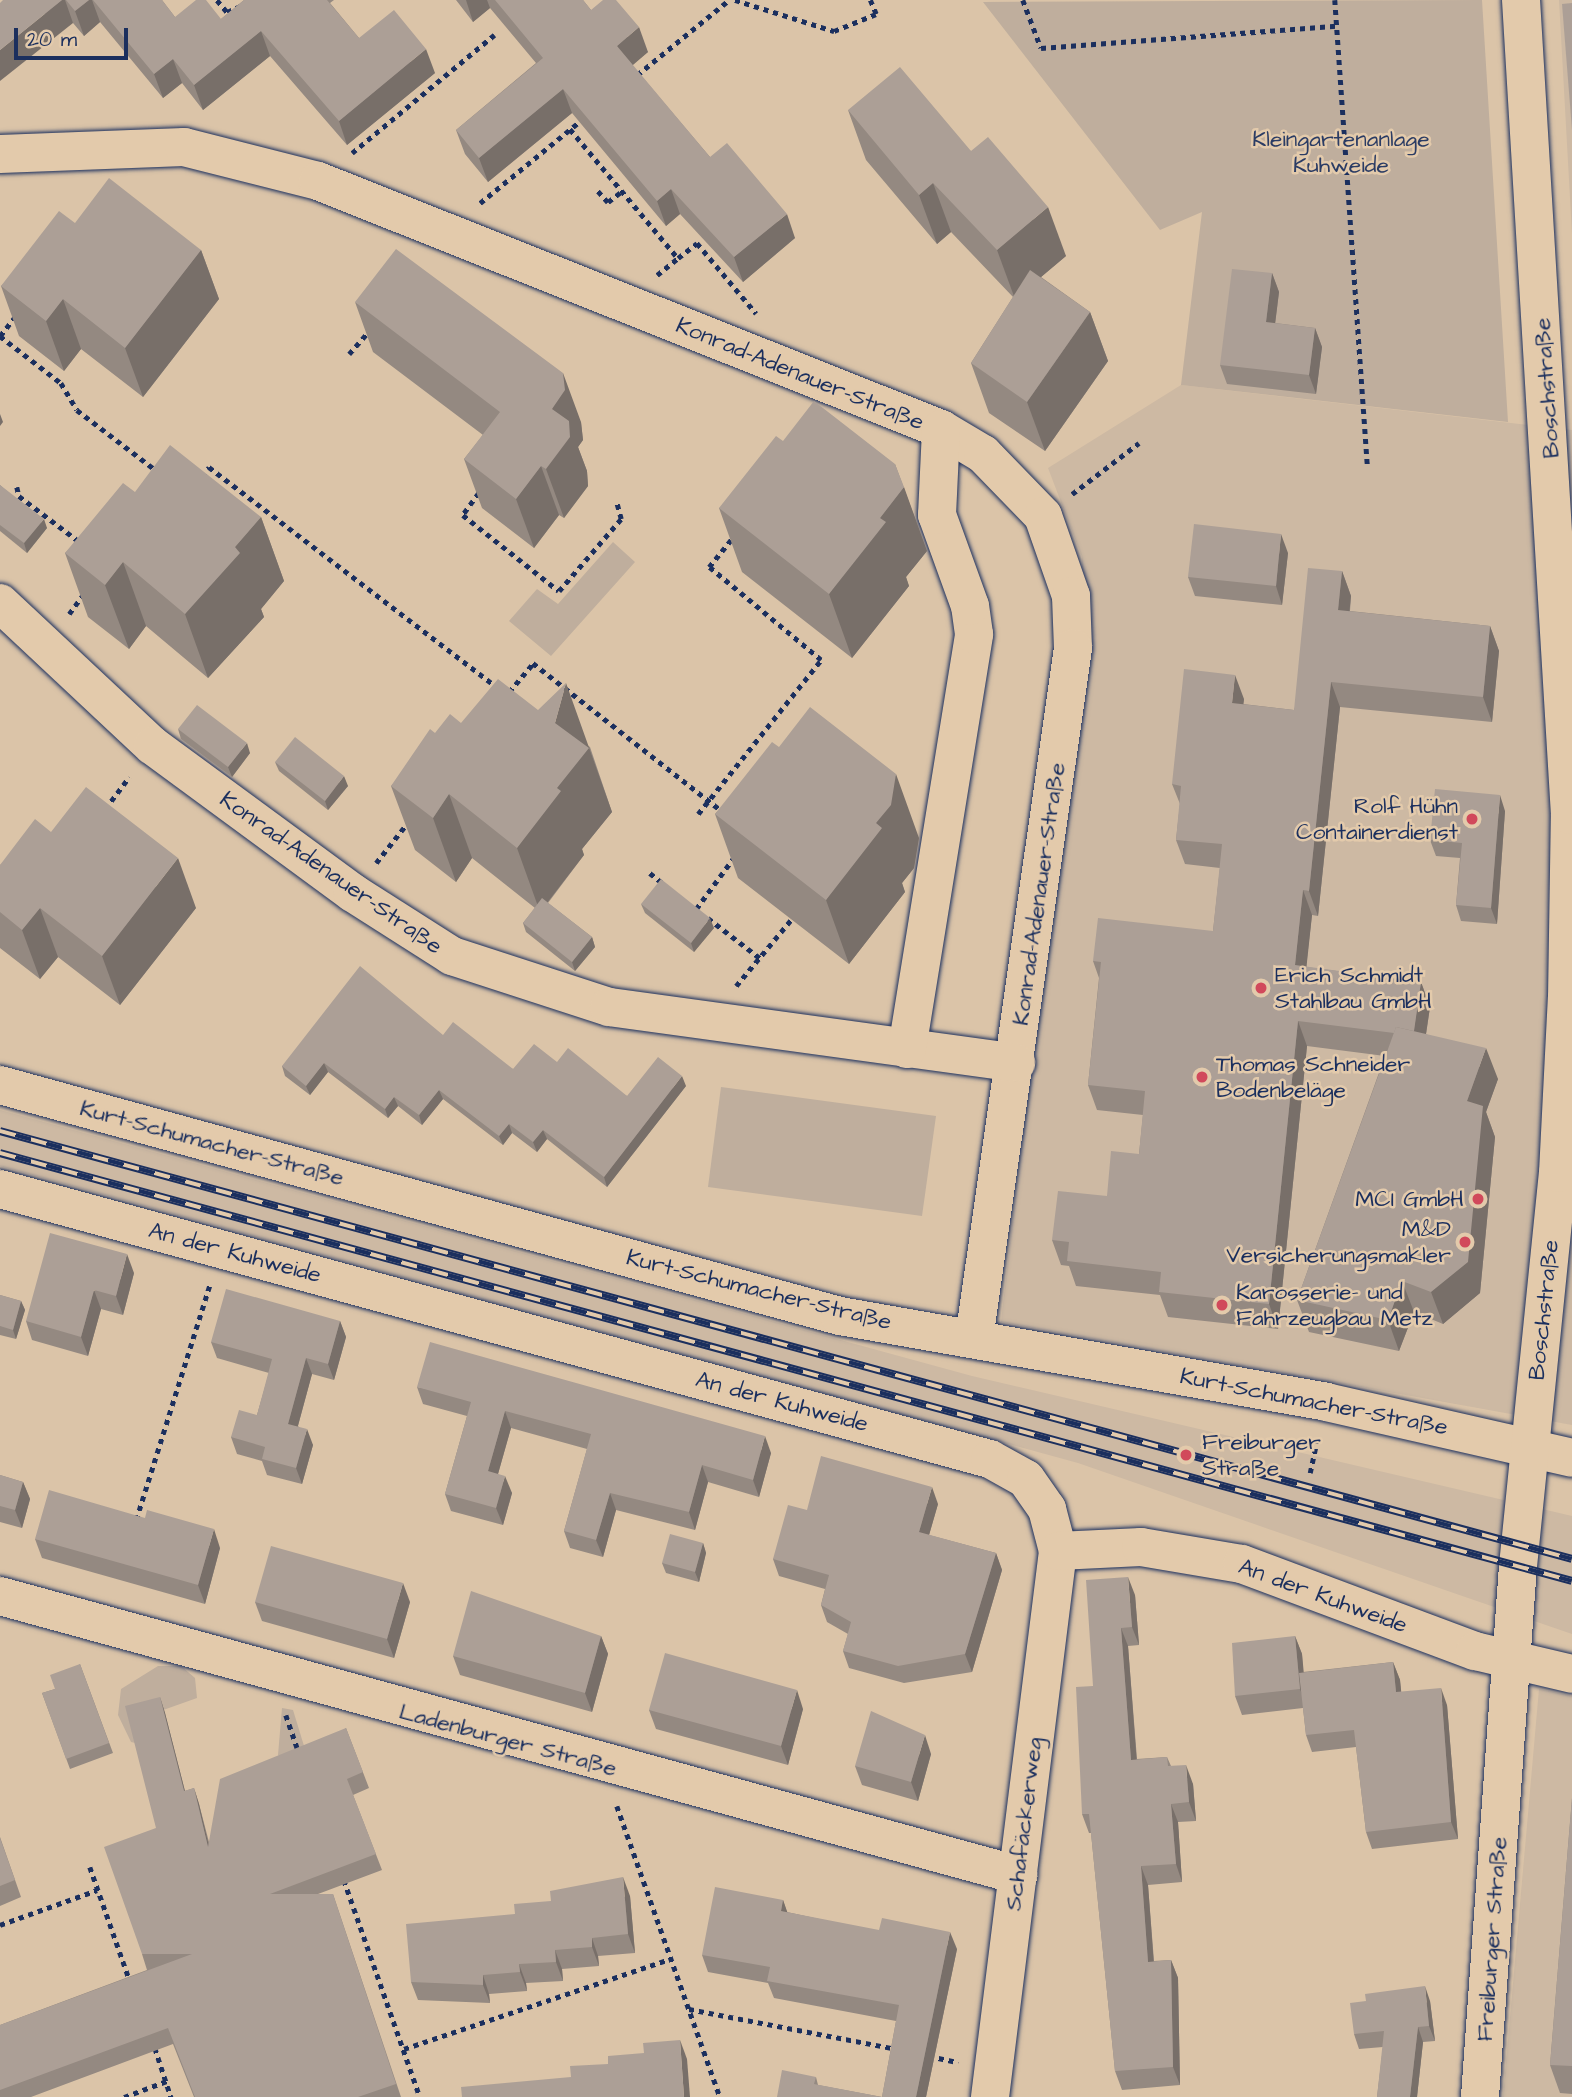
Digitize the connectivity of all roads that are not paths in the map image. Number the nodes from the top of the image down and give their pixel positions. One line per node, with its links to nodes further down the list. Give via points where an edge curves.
1 (1521, 0): 10 (street, Boschstraße, via 1570,815 1559,1161)
2 (0, 154): 3 (street, Konrad-Adenauer-Straße, via 184,147 318,181)
3 (941, 429): 5 (street, via 937,515 970,606 974,634); 6 (street, Konrad-Adenauer-Straße, via 983,454 1043,516 1071,596 1073,648)
4 (0, 603): 5 (street, Konrad-Adenauer-Straße, via 153,746 353,893 452,956 582,1000)
5 (907, 1049): 6 (street, Konrad-Adenauer-Straße)
6 (1016, 1063): 9 (street, Konrad-Adenauer-Straße)
7 (0, 1085): 9 (street, Kurt-Schumacher-Straße, via 841,1316)
8 (0, 1189): 12 (street, An der Kuhweide, via 990,1459 1026,1479 1047,1509)
9 (974, 1339): 10 (street, Kurt-Schumacher-Straße, via 1326,1402)
10 (1529, 1446): 11 (street, Kurt-Schumacher-Straße); 14 (street, Freiburger Straße)
11 (1572, 1458)
12 (1058, 1551): 14 (street, An der Kuhweide, via 1141,1547 1242,1564); 16 (street, Schafäckerweg)
13 (0, 1597): 16 (street, Ladenburger Straße, via 620,1771)
14 (1513, 1661): 15 (street, An der Kuhweide); 18 (street, Freiburger Straße)
15 (1572, 1674)
16 (1018, 1875): 17 (street, Schafäckerweg)
17 (991, 2083)
18 (1480, 2097)

